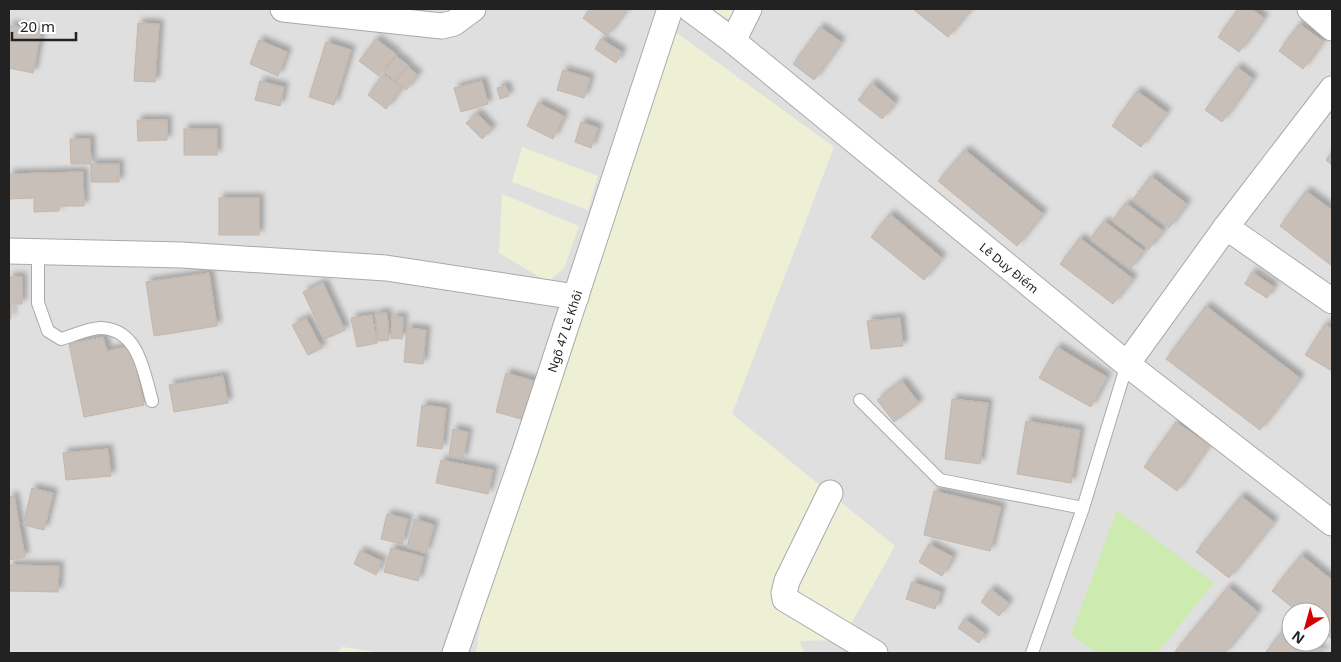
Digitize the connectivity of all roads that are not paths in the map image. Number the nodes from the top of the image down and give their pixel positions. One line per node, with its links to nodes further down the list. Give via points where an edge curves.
1 (283, 9): 2 (street, via 442,26 454,23)
2 (472, 9)
3 (670, 9): 13 (street, Ngõ 47 Lê Khôi)
4 (690, 9): 8 (street, Lê Duy Điếm)
5 (749, 9): 8 (street)
6 (1310, 9): 7 (street)
7 (1332, 28)
8 (733, 40): 15 (street, Lê Duy Điếm)
9 (1332, 90): 10 (street)
10 (1226, 227): 14 (street); 15 (street)
11 (9, 251): 12 (street)
12 (38, 251): 13 (street, via 182,255 386,268); 17 (lane, via 38,303 48,331 61,339 101,328 122,333 139,354)
13 (576, 297): 21 (street, Ngõ 47 Lê Khôi)
14 (1332, 301)
15 (1127, 364): 19 (lane); 20 (street, Lê Duy Điếm)
16 (860, 400): 19 (lane, via 940,480)
17 (152, 401)
18 (830, 493): 22 (street, via 784,593 786,599)
19 (1083, 508): 23 (lane)
20 (1332, 523)
21 (455, 653)
22 (875, 653)
23 (1032, 653)

